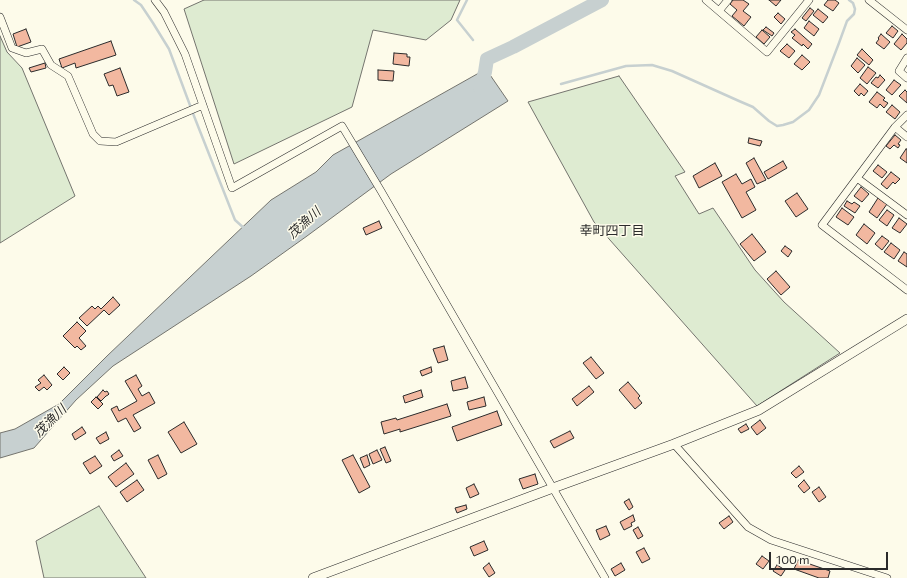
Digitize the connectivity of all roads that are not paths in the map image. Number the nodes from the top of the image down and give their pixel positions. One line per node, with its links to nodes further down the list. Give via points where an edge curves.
1 (155, 0): 11 (street, via 164,12 185,54)
2 (706, 0): 6 (street)
3 (728, 0): 6 (street)
4 (809, 0): 6 (street, via 767,52)
5 (869, 0): 8 (street)
6 (719, 11)
7 (0, 17): 11 (street, via 12,48 26,53 42,48 51,65 68,76 93,134 100,141 116,142)
8 (907, 30)
9 (907, 58): 10 (street, via 899,71)
10 (907, 78)
11 (203, 105): 20 (street, via 232,188 342,126)
12 (907, 115): 13 (street)
13 (894, 127): 14 (street); 15 (street)
14 (907, 136)
15 (857, 178): 16 (street); 17 (street, via 822,225)
16 (907, 215)
17 (907, 290)
18 (907, 319): 19 (street, via 759,410)
19 (674, 444): 20 (street); 23 (street, via 748,527 771,540)
20 (553, 488): 21 (street); 22 (street)
21 (313, 578)
22 (605, 578)
23 (887, 578)

